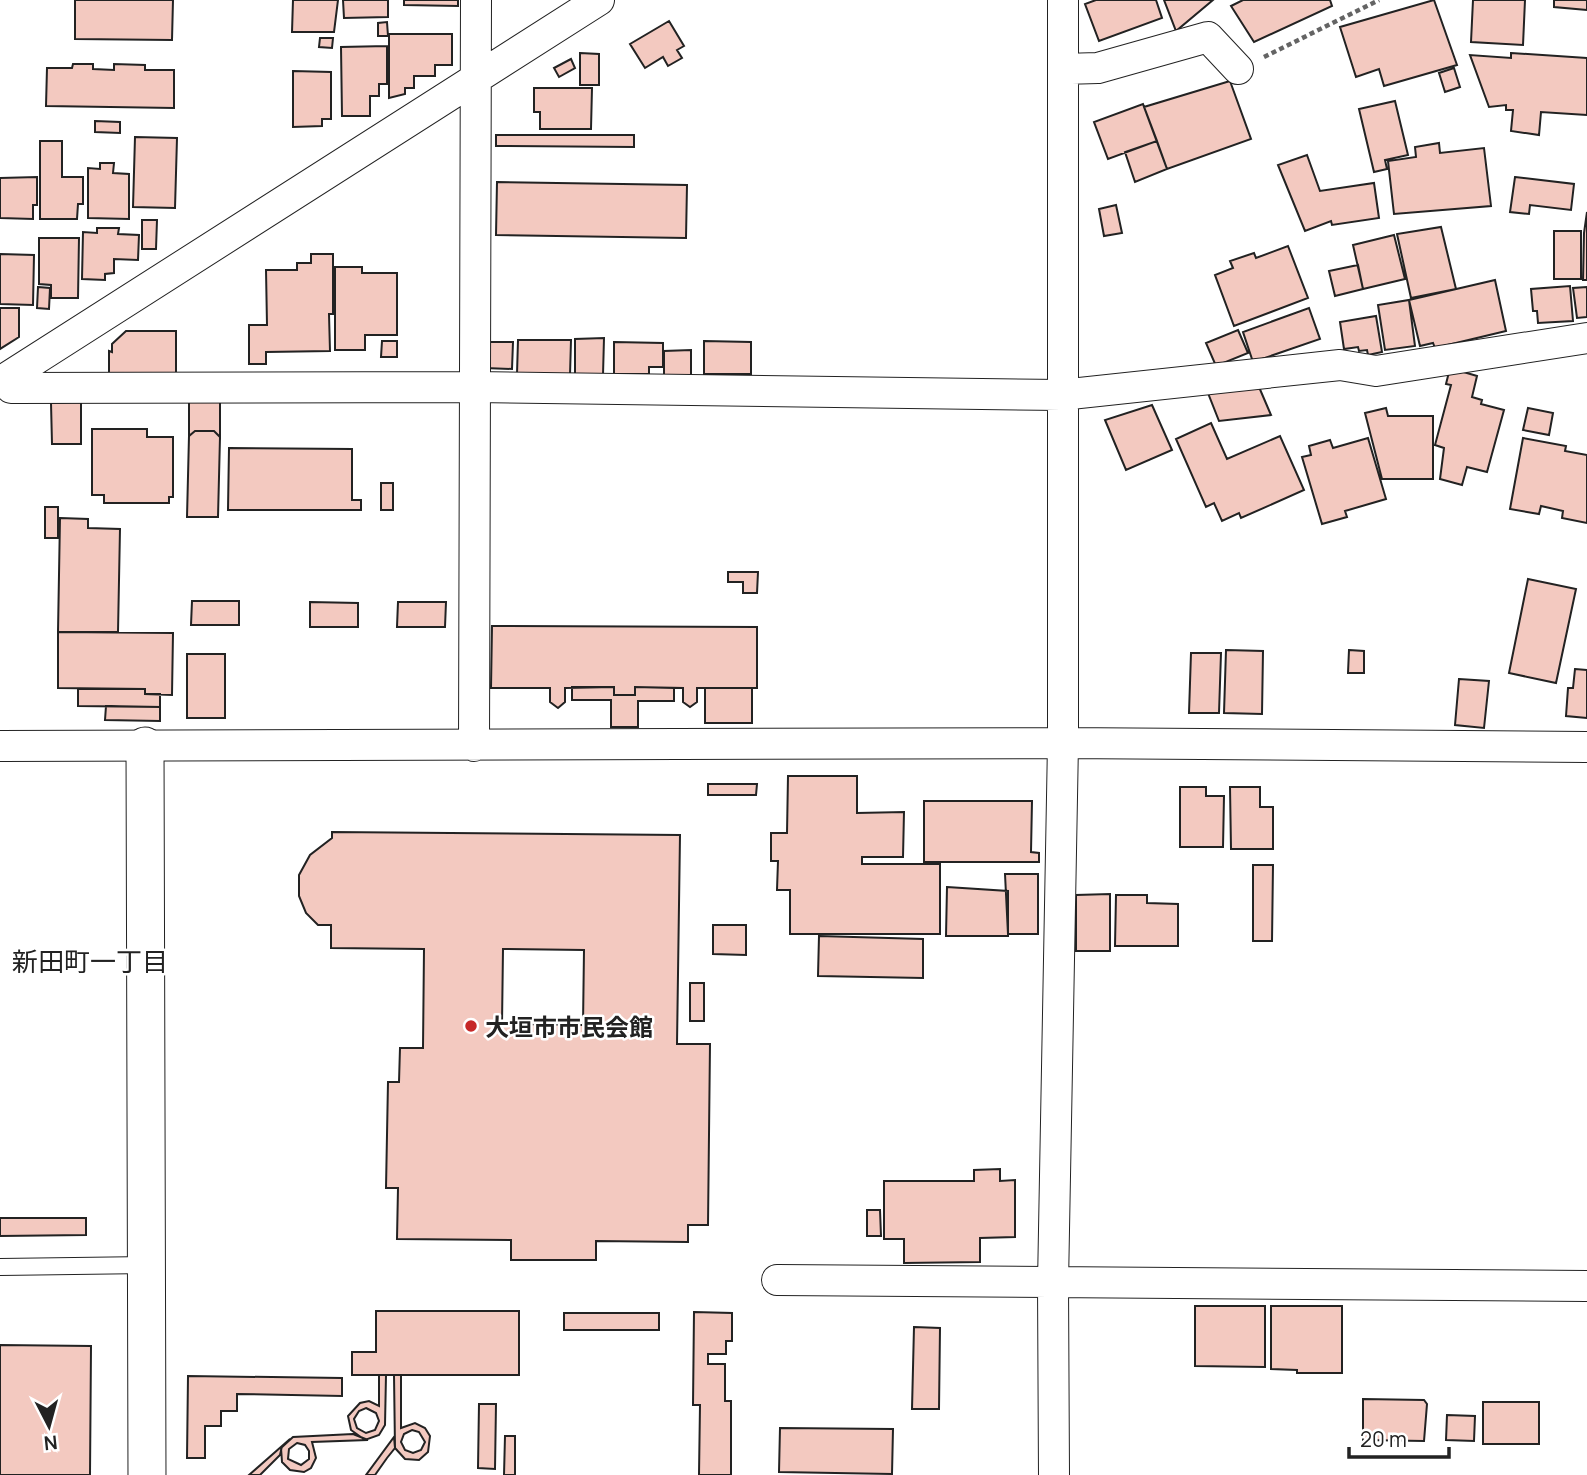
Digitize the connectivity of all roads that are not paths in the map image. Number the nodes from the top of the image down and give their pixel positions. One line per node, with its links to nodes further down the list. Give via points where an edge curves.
1 (476, 0): 6 (street)
2 (599, 0): 6 (street)
3 (1063, 0): 4 (street)
4 (1063, 69): 5 (street, via 1098,68 1208,37); 10 (street)
5 (1238, 69)
6 (476, 76): 8 (street); 9 (street)
7 (1587, 338): 10 (street, via 1376,371 1340,365)
8 (2, 381): 9 (street, via 11,388)
9 (475, 387): 10 (street); 14 (street)
10 (1061, 395): 11 (street)
11 (1063, 743): 14 (street); 15 (street); 19 (street)
12 (0, 746): 13 (street)
13 (145, 746): 14 (street); 16 (street)
14 (474, 746)
15 (1587, 747)
16 (148, 1265): 17 (lane); 21 (street)
17 (0, 1268)
18 (777, 1280): 19 (street)
19 (1054, 1284): 20 (street); 22 (street)
20 (1587, 1286)
21 (147, 1475)
22 (1054, 1475)

